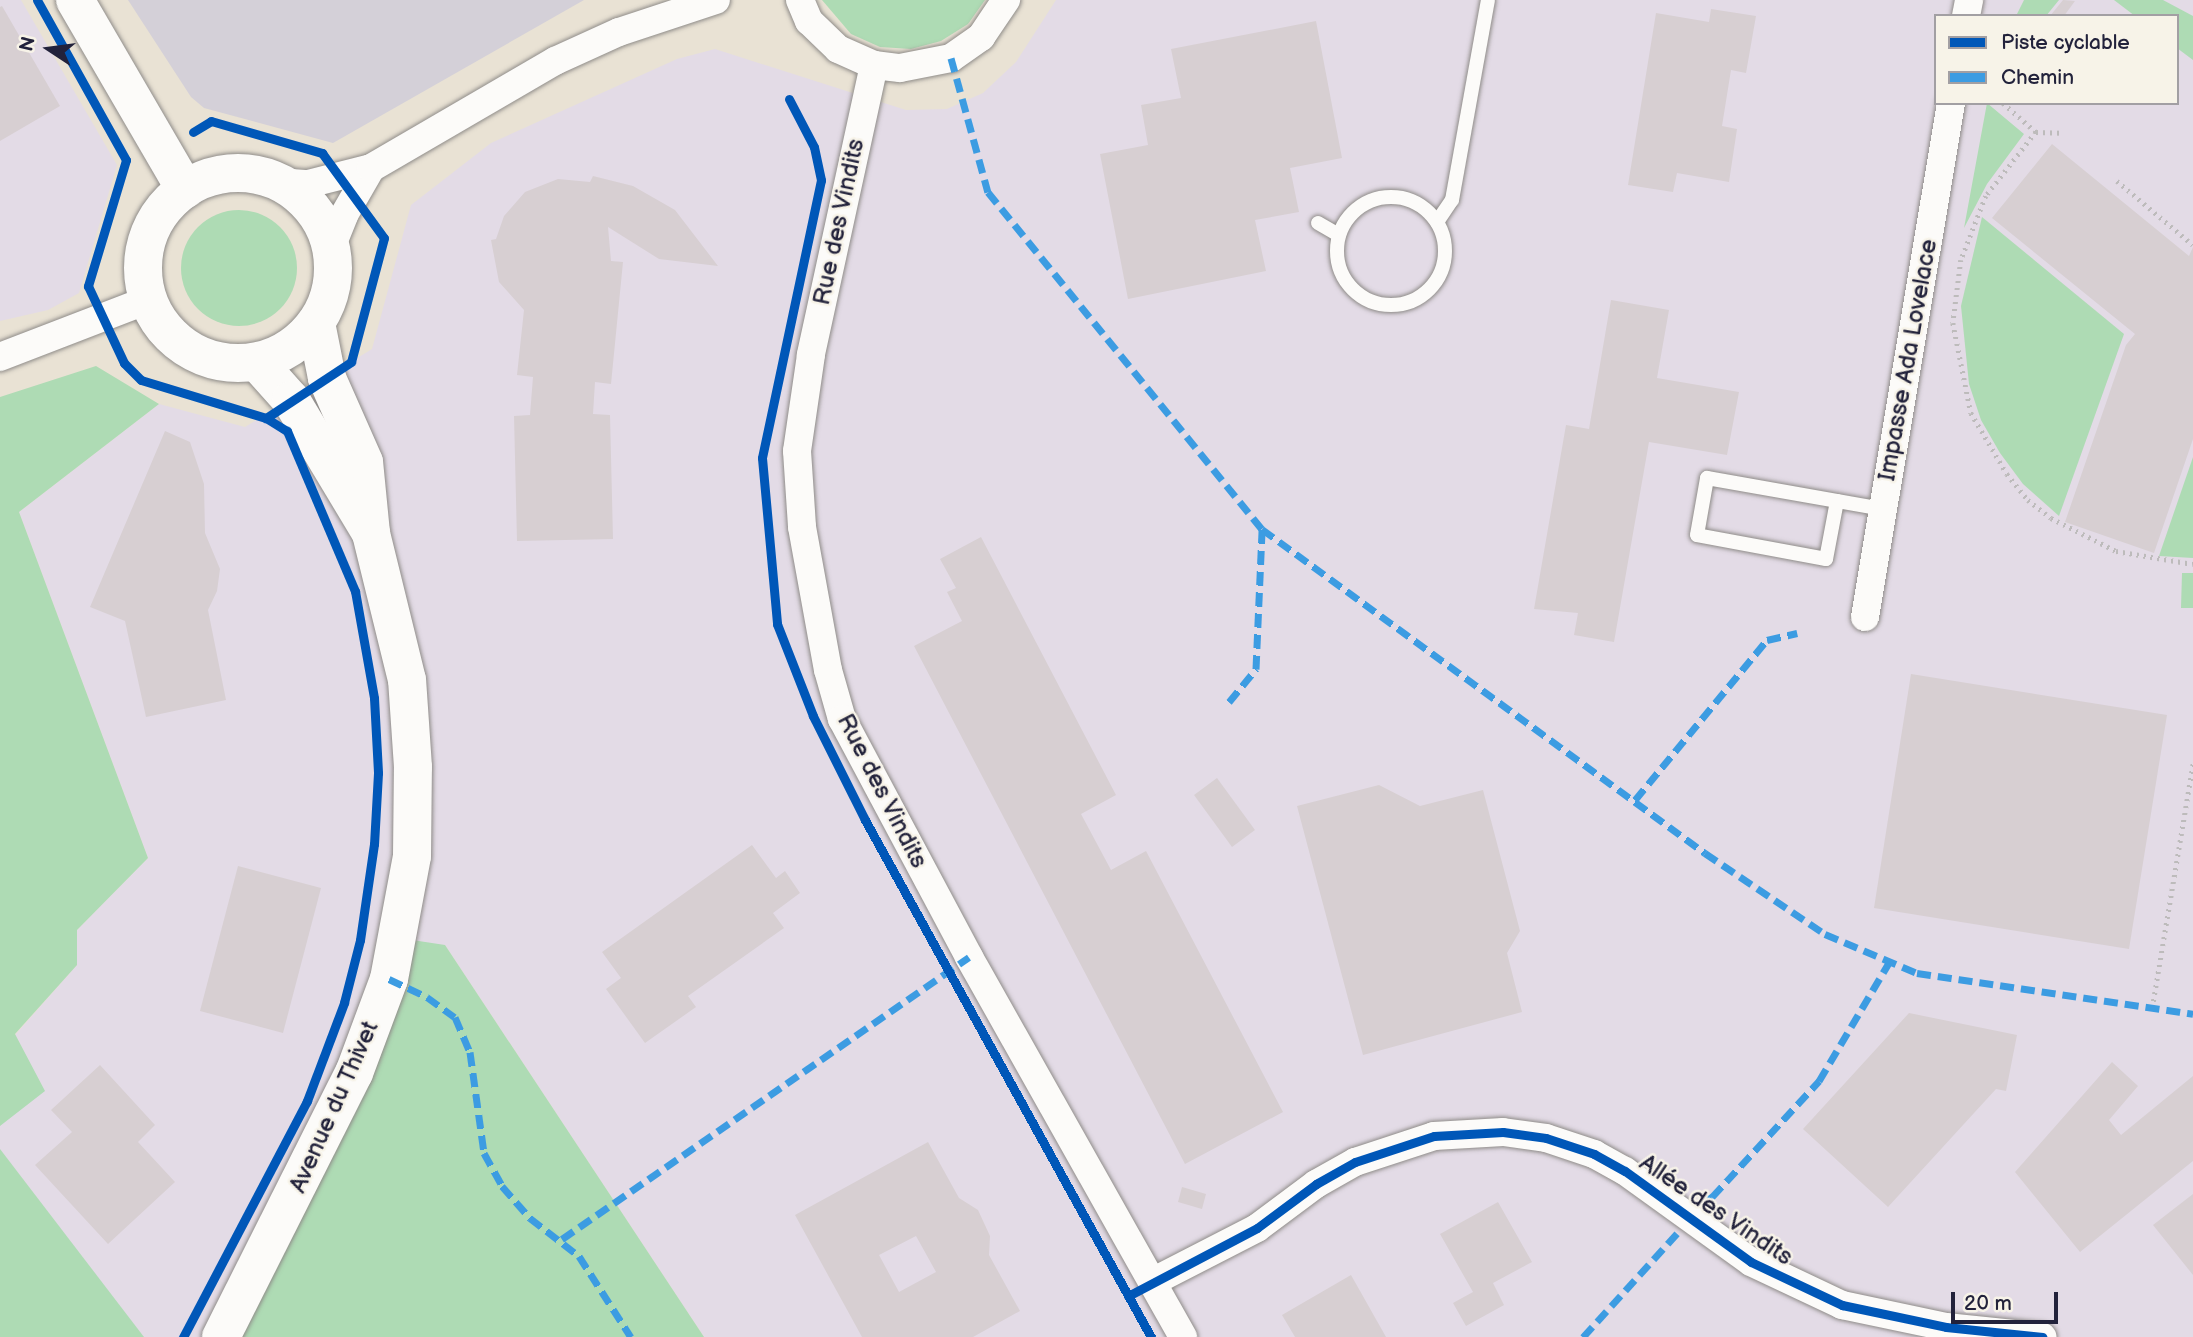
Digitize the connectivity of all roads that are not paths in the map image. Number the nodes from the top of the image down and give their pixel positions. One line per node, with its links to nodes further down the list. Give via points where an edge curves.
1 (75, 0): 10 (main road)
2 (716, 0): 8 (street, via 619,32 555,61)
3 (800, 0): 6 (street, via 810,21 838,48)
4 (1006, 0): 6 (street, via 981,37 951,58 913,67)
5 (1488, 0): 11 (lane, via 1452,200)
6 (874, 65): 23 (street, Rue des Vindits, via 811,355 797,451 802,527 817,624 842,719 969,957)
7 (1951, 105): 20 (street, Impasse Ada Lovelace)
8 (372, 169): 9 (street, via 308,184); 14 (street, via 344,215)
9 (278, 182): 10 (main road, via 230,173); 14 (main road, via 314,211)
10 (185, 189): 15 (main road, via 162,211 148,239 143,269)
11 (1437, 222): 13 (lane, via 1410,199 1392,196 1359,206); 13 (lane, via 1444,248 1441,273 1420,297 1405,304 1373,303 1358,295 1339,268)
12 (1318, 223): 13 (lane)
13 (1339, 235)
14 (331, 248): 16 (main road, via 331,287)
15 (148, 300): 17 (street); 18 (main road, via 164,328 188,350 219,362)
16 (316, 323): 18 (main road, via 290,349); 21 (main road, Avenue du Thivet, via 327,378 364,462)
17 (0, 357)
18 (257, 362): 21 (main road, Avenue du Thivet, via 275,377 315,436)
19 (1837, 501): 19 (lane, via 1707,478 1697,535 1826,559); 20 (lane)
20 (1883, 509): 22 (street, Impasse Ada Lovelace)
21 (371, 533): 24 (main road, Avenue du Thivet, via 407,680 413,767 412,856 399,938 354,1073)
22 (1865, 617)
23 (1154, 1281): 25 (street, Rue des Vindits); 26 (street, Allée des Vindits, via 1257,1228 1316,1184 1355,1162 1434,1136 1503,1132 1546,1138 1594,1154 1625,1171 1751,1262 1842,1305 1946,1327)
24 (221, 1337)
25 (1182, 1337)
26 (2042, 1337)

